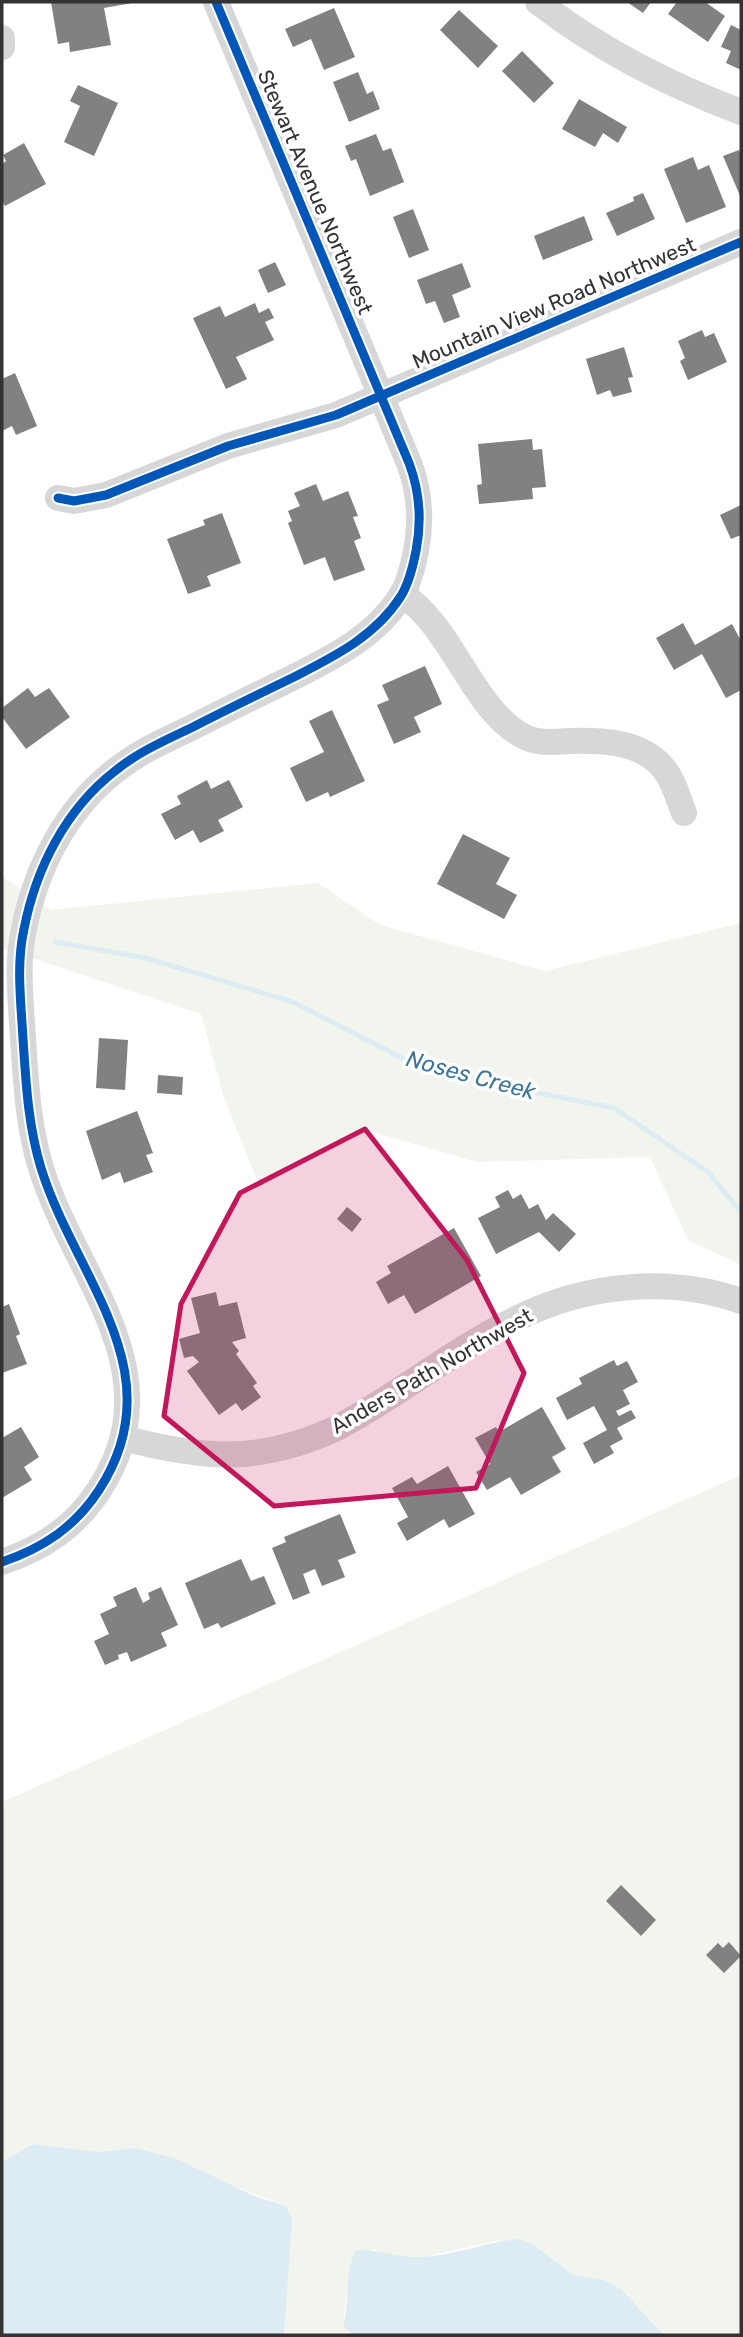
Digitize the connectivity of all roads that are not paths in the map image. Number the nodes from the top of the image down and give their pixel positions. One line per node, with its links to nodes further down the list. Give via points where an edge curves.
1 (216, 2): 7 (street, Stewart Avenue Northwest)
2 (538, 2): 5 (street, via 628,61)
3 (2, 38): 4 (street)
4 (2, 47)
5 (741, 112)
6 (741, 242): 7 (street, Mountain View Road Northwest)
7 (380, 396): 8 (street, Mountain View Road Northwest, via 314,423 217,450 106,495 74,501); 9 (street, Stewart Avenue Northwest, via 414,475 419,502 417,542)
8 (58, 498)
9 (402, 594): 10 (street, via 441,633 486,702 510,727 534,740 606,742 645,752 664,768); 12 (street, Stewart Avenue Northwest, via 382,620 347,649 114,771 64,825 33,892 19,967 29,1118 45,1181 122,1357 128,1396)
10 (684, 813)
11 (741, 1301): 12 (street, Anders Path Northwest, via 705,1291 642,1286 554,1302 504,1325 342,1426 271,1451 203,1455)
12 (123, 1438): 13 (street, Stewart Avenue Northwest, via 103,1485 69,1526 48,1542)
13 (2, 1562)

